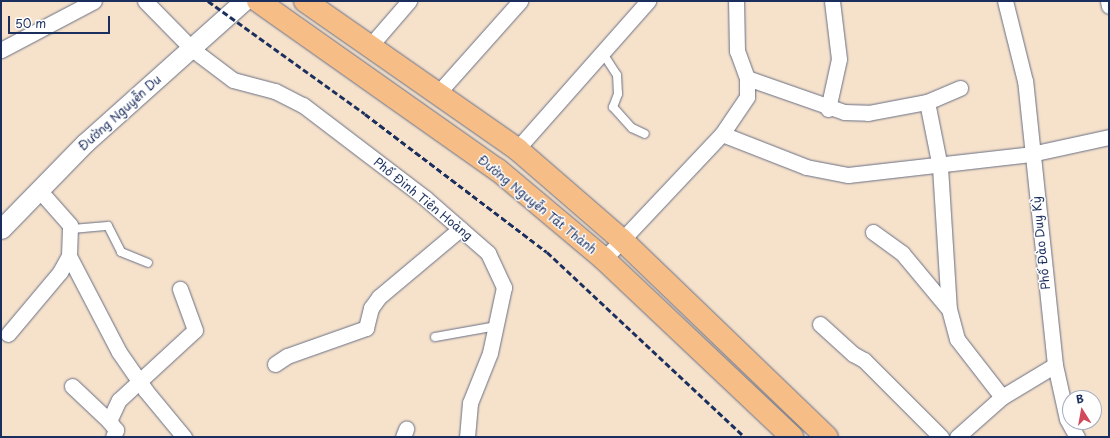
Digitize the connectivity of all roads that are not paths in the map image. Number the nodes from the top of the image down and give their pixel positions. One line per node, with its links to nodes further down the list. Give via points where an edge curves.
1 (94, 1): 16 (street)
2 (145, 1): 15 (street, Phố Đinh Tiên Hoàng)
3 (244, 1): 15 (street, Đường Nguyễn Du)
4 (258, 1): 23 (main road, Đường Nguyễn Tất Thành)
5 (305, 1): 14 (main road)
6 (409, 1): 14 (street)
7 (520, 1): 20 (street)
8 (648, 1): 17 (street)
9 (736, 1): 18 (street, via 737,51)
10 (832, 1): 22 (street, via 839,59)
11 (1005, 1): 28 (street, Phố Đào Duy Kỳ, via 1025,81)
12 (1108, 1): 13 (street)
13 (1109, 6)
14 (370, 46): 20 (main road)
15 (192, 49): 30 (street, Đường Nguyễn Du, via 85,143); 33 (street, Phố Đinh Tiên Hoàng, via 233,80 275,91 303,105)
16 (1, 50)
17 (602, 52): 24 (lane, via 617,75 618,94 613,107 632,128); 27 (street)
18 (748, 78): 22 (street); 25 (street, via 747,96)
19 (960, 88): 21 (street)
20 (440, 92): 23 (main road); 27 (main road)
21 (927, 102): 22 (street, via 868,113); 29 (street)
22 (828, 109)
23 (422, 117): 37 (main road, Đường Nguyễn Tất Thành, via 498,170)
24 (645, 134)
25 (722, 134): 29 (street, via 806,167 848,175); 35 (street)
26 (1109, 137): 28 (street)
27 (516, 149): 35 (main road)
28 (1031, 154): 29 (street); 46 (street, Phố Đào Duy Kỳ)
29 (940, 167): 40 (street)
30 (39, 190): 31 (street, Đường Nguyễn Du); 32 (street)
31 (1, 229)
32 (72, 229): 36 (street); 38 (lane, via 108,226 121,252)
33 (460, 229): 42 (street, Phố Đinh Tiên Hoàng, via 488,253 501,275 504,287); 45 (street, via 379,297 372,308 366,328 287,356)
34 (873, 232): 40 (street, via 902,253)
35 (622, 240): 37 (street); 55 (main road)
36 (69, 256): 43 (street, via 60,272); 47 (street)
37 (604, 259): 54 (main road, Đường Nguyễn Tất Thành)
38 (148, 263)
39 (180, 289): 47 (street, via 195,330)
40 (949, 309): 49 (street, via 957,338)
41 (820, 324): 56 (street, via 853,354 864,360)
42 (497, 326): 44 (lane); 53 (street, Phố Đinh Tiên Hoàng, via 470,403)
43 (8, 334)
44 (435, 337)
45 (275, 364)
46 (1055, 365): 49 (street); 58 (street, Phố Đào Duy Kỳ, via 1067,419)
47 (139, 382): 50 (street, via 120,400); 52 (street)
48 (72, 386): 50 (street)
49 (1002, 397): 57 (street)
50 (109, 420): 51 (street, via 116,430)
51 (113, 437)
52 (184, 437)
53 (466, 437)
54 (792, 437)
55 (827, 437)
56 (941, 437)
57 (957, 437)
58 (1077, 437)

